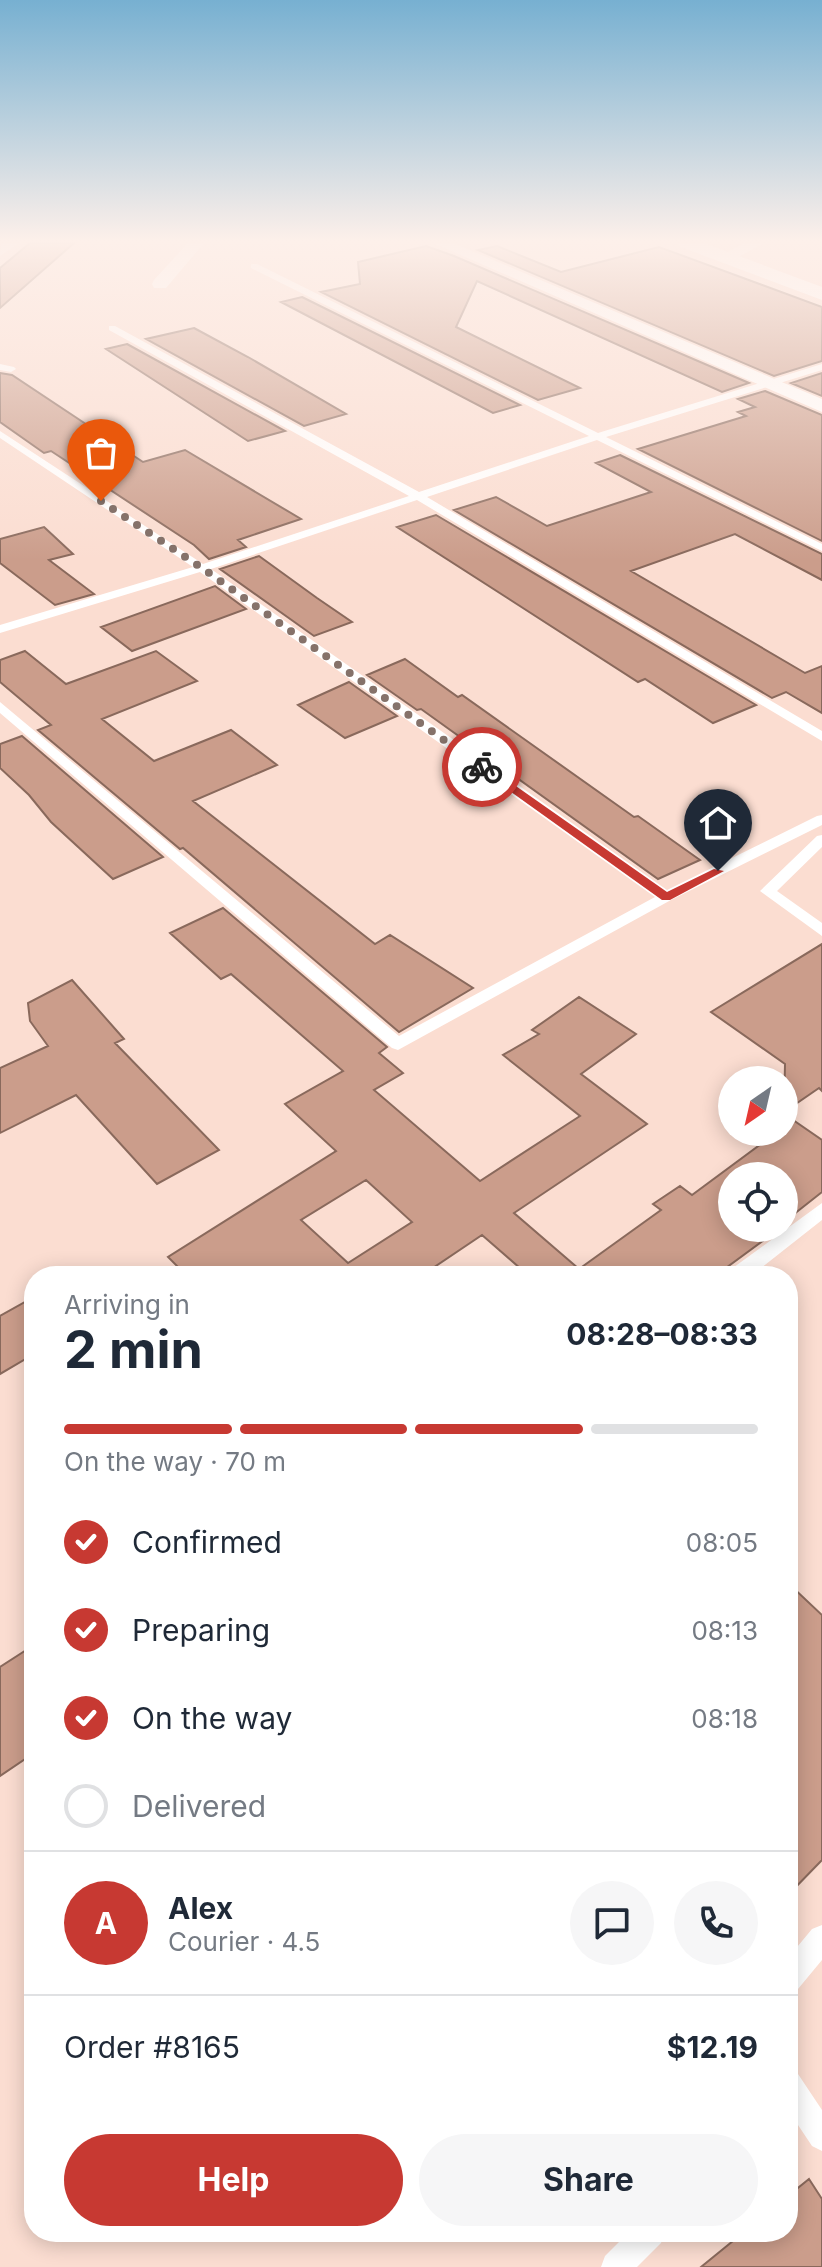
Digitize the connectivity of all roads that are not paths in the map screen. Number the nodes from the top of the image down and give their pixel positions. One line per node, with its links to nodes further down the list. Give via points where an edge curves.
1 (150, 349): 9 (lane)
2 (420, 349): 8 (lane)
3 (689, 349): 5 (street)
4 (822, 367): 5 (lane)
5 (771, 384): 6 (street); 8 (lane)
6 (822, 406)
7 (0, 434): 11 (lane)
8 (596, 437): 9 (lane); 10 (lane)
9 (418, 496): 11 (lane); 14 (lane)
10 (822, 548)
11 (202, 568): 12 (lane); 17 (lane)
12 (0, 629)
13 (0, 706): 17 (lane, via 398,1044)
14 (822, 737)
15 (822, 819): 17 (lane)
16 (822, 839): 18 (lane, via 768,891)
17 (666, 897)
18 (822, 931)
19 (822, 1210): 20 (lane)
20 (750, 1266)
21 (822, 1939): 22 (lane)
22 (798, 1967)
23 (798, 2099): 24 (lane)
24 (822, 2136)
25 (640, 2242): 26 (lane)
26 (616, 2267)

